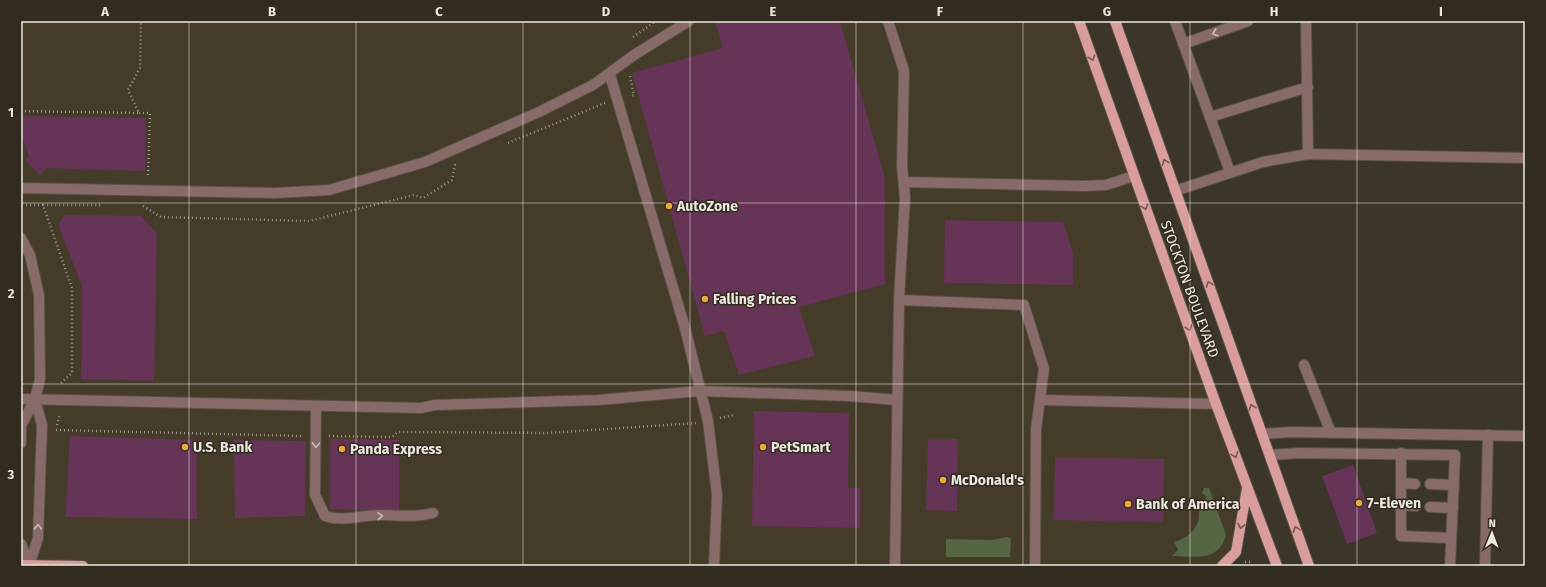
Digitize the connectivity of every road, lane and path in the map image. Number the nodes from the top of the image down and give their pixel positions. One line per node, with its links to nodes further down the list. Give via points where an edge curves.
1 (141, 21): 13 (path, via 140,68 128,90)
2 (689, 21): 10 (lane, via 639,51)
3 (888, 21): 20 (lane, via 904,71)
4 (1079, 21): 19 (main road, STOCKTON BOULEVARD, one-way to 19)
5 (1115, 21): 22 (main road, STOCKTON BOULEVARD, one-way to 5)
6 (1175, 21): 9 (lane)
7 (1248, 21): 9 (lane, one-way to 9)
8 (1306, 21): 11 (lane)
9 (1183, 44): 14 (lane)
10 (610, 74): 21 (lane, via 594,85 539,112 425,162 329,190 275,192); 28 (lane, via 685,328)
11 (1308, 87): 14 (lane); 15 (lane)
12 (21, 111): 13 (path)
13 (139, 113): 18 (path, via 150,113 149,176)
14 (1210, 117): 17 (lane)
15 (1308, 154): 16 (lane); 17 (lane, via 1263,162)
16 (1525, 158)
17 (1230, 172): 22 (lane)
18 (141, 176)
19 (1134, 176): 20 (lane, via 1106,185 1084,186); 33 (main road, STOCKTON BOULEVARD, one-way to 33)
20 (904, 182): 26 (lane)
21 (21, 188)
22 (1176, 191): 39 (main road, STOCKTON BOULEVARD, one-way to 22)
23 (22, 205): 24 (path)
24 (43, 205)
25 (21, 238): 30 (lane, via 30,255 39,295 40,379)
26 (899, 300): 31 (lane); 32 (lane, via 1024,305 1044,369)
27 (1304, 365): 38 (lane)
28 (700, 391): 31 (lane); 34 (lane, via 598,400 435,405 421,408); 37 (lane)
29 (21, 399): 30 (lane)
30 (35, 399): 34 (lane); 43 (lane, via 21,426); 59 (lane, one-way to 30, via 38,538 42,425)
31 (897, 400): 62 (lane)
32 (1040, 400): 33 (lane); 63 (lane, via 1036,429)
33 (1216, 404): 50 (main road, STOCKTON BOULEVARD, one-way to 50)
34 (316, 406): 41 (lane)
35 (60, 414): 41 (path, via 56,431)
36 (734, 415): 37 (path)
37 (708, 420): 41 (path, via 693,424 548,433 398,432 392,437); 61 (lane, via 717,495)
38 (1331, 433): 39 (lane); 40 (lane)
39 (1262, 434): 45 (main road, STOCKTON BOULEVARD)
40 (1488, 435): 42 (lane); 69 (lane)
41 (316, 436): 55 (lane, one-way to 55, via 315,495 325,516 335,520 379,515 417,517)
42 (1525, 436)
43 (21, 443)
44 (1401, 453): 45 (lane); 46 (lane); 49 (lane, via 1455,455)
45 (1270, 455): 67 (main road, STOCKTON BOULEVARD, one-way to 45)
46 (1401, 483): 47 (lane); 51 (lane)
47 (1415, 484)
48 (1430, 484): 49 (lane)
49 (1454, 484): 54 (lane)
50 (1247, 488): 64 (main road, one-way to 64, via 1236,552); 66 (main road, STOCKTON BOULEVARD)
51 (1401, 505): 52 (lane); 56 (lane, via 1401,536)
52 (1416, 506)
53 (1430, 507): 54 (lane)
54 (1453, 508): 56 (lane)
55 (433, 513)
56 (1452, 538): 68 (lane)
57 (21, 544): 59 (lane)
58 (1252, 562): 65 (path, via 1247,563)
59 (26, 565): 60 (main road)
60 (83, 566)
61 (714, 566)
62 (895, 566)
63 (1035, 566)
64 (1222, 566)
65 (1247, 566)
66 (1276, 566)
67 (1309, 566)
68 (1450, 566)
69 (1485, 566)

